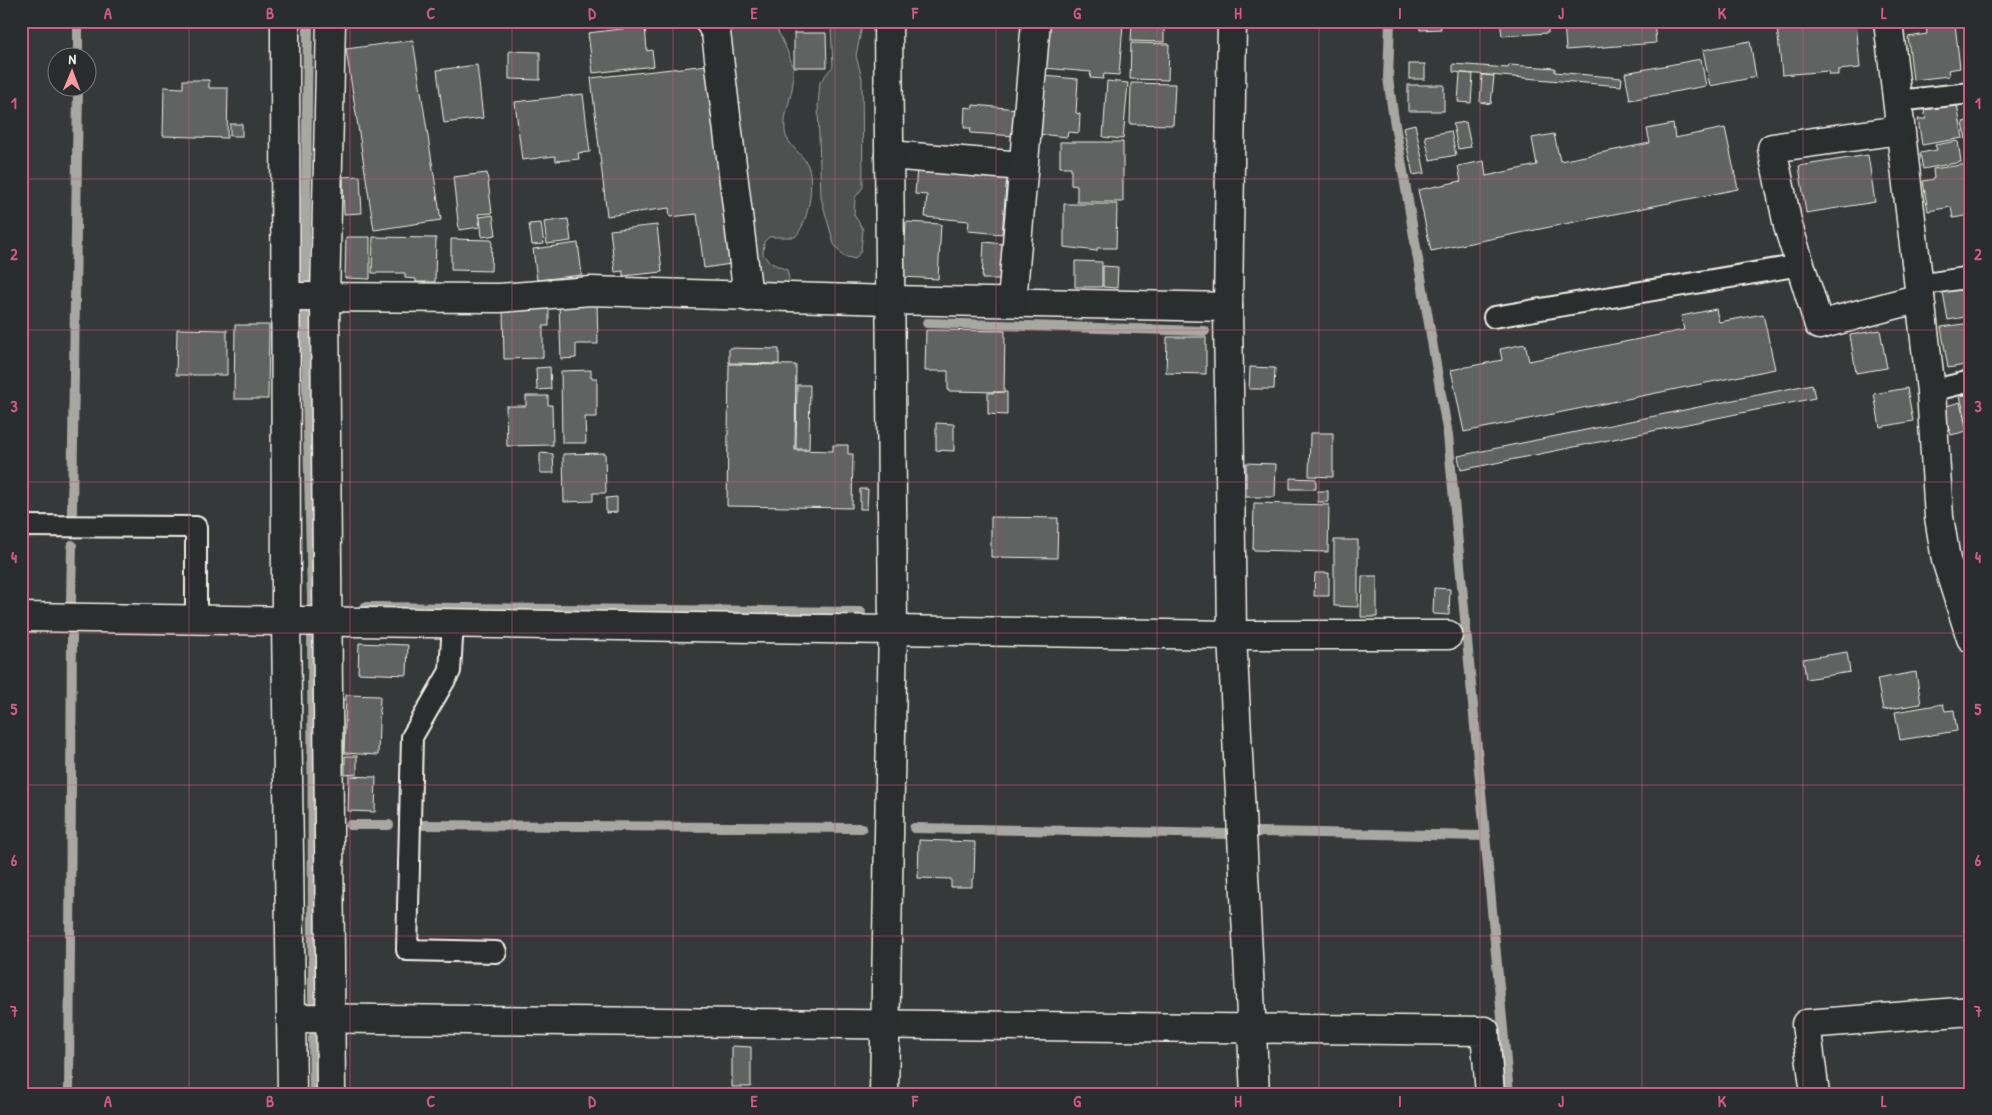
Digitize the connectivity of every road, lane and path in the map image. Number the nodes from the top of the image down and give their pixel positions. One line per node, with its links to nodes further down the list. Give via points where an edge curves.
1 (285, 21): 16 (street)
2 (331, 21): 18 (street)
3 (709, 21): 17 (street, via 716,33)
4 (888, 21): 11 (street)
5 (1036, 21): 12 (street)
6 (1232, 21): 21 (street)
7 (1888, 21): 9 (street)
8 (1971, 93): 9 (lane)
9 (1897, 101): 10 (street)
10 (1900, 130): 13 (street, via 1772,148 1788,226); 15 (street)
11 (889, 155): 12 (street); 19 (street)
12 (1023, 166): 20 (street)
13 (1801, 265): 15 (street, via 1819,325); 22 (lane)
14 (1971, 277): 15 (lane)
15 (1919, 292): 24 (street)
16 (286, 297): 18 (street); 28 (street)
17 (748, 297): 18 (street, via 591,291 499,298); 19 (street)
18 (325, 299): 29 (street)
19 (889, 300): 20 (street); 31 (street)
20 (1012, 302): 21 (street)
21 (1228, 307): 32 (street)
22 (1494, 317)
23 (1971, 381): 24 (lane)
24 (1932, 391): 34 (street, via 1939,516 1946,560)
25 (21, 526): 27 (lane, via 196,527)
26 (21, 617): 27 (street)
27 (196, 619): 28 (street)
28 (286, 620): 29 (street); 37 (street)
29 (329, 621): 30 (street); 38 (street)
30 (454, 623): 31 (street); 35 (lane, via 450,672 412,737 407,950)
31 (893, 628): 32 (street); 39 (street)
32 (1232, 635): 33 (street); 40 (street)
33 (1448, 635)
34 (1970, 636)
35 (496, 952)
36 (1971, 1011): 46 (street, via 1806,1024)
37 (292, 1018): 38 (street); 41 (street)
38 (330, 1019): 39 (street); 42 (street)
39 (886, 1026): 40 (street); 43 (street)
40 (1252, 1030): 44 (street); 45 (street, via 1485,1031)
41 (292, 1094)
42 (331, 1094)
43 (884, 1094)
44 (1255, 1094)
45 (1490, 1094)
46 (1815, 1094)

